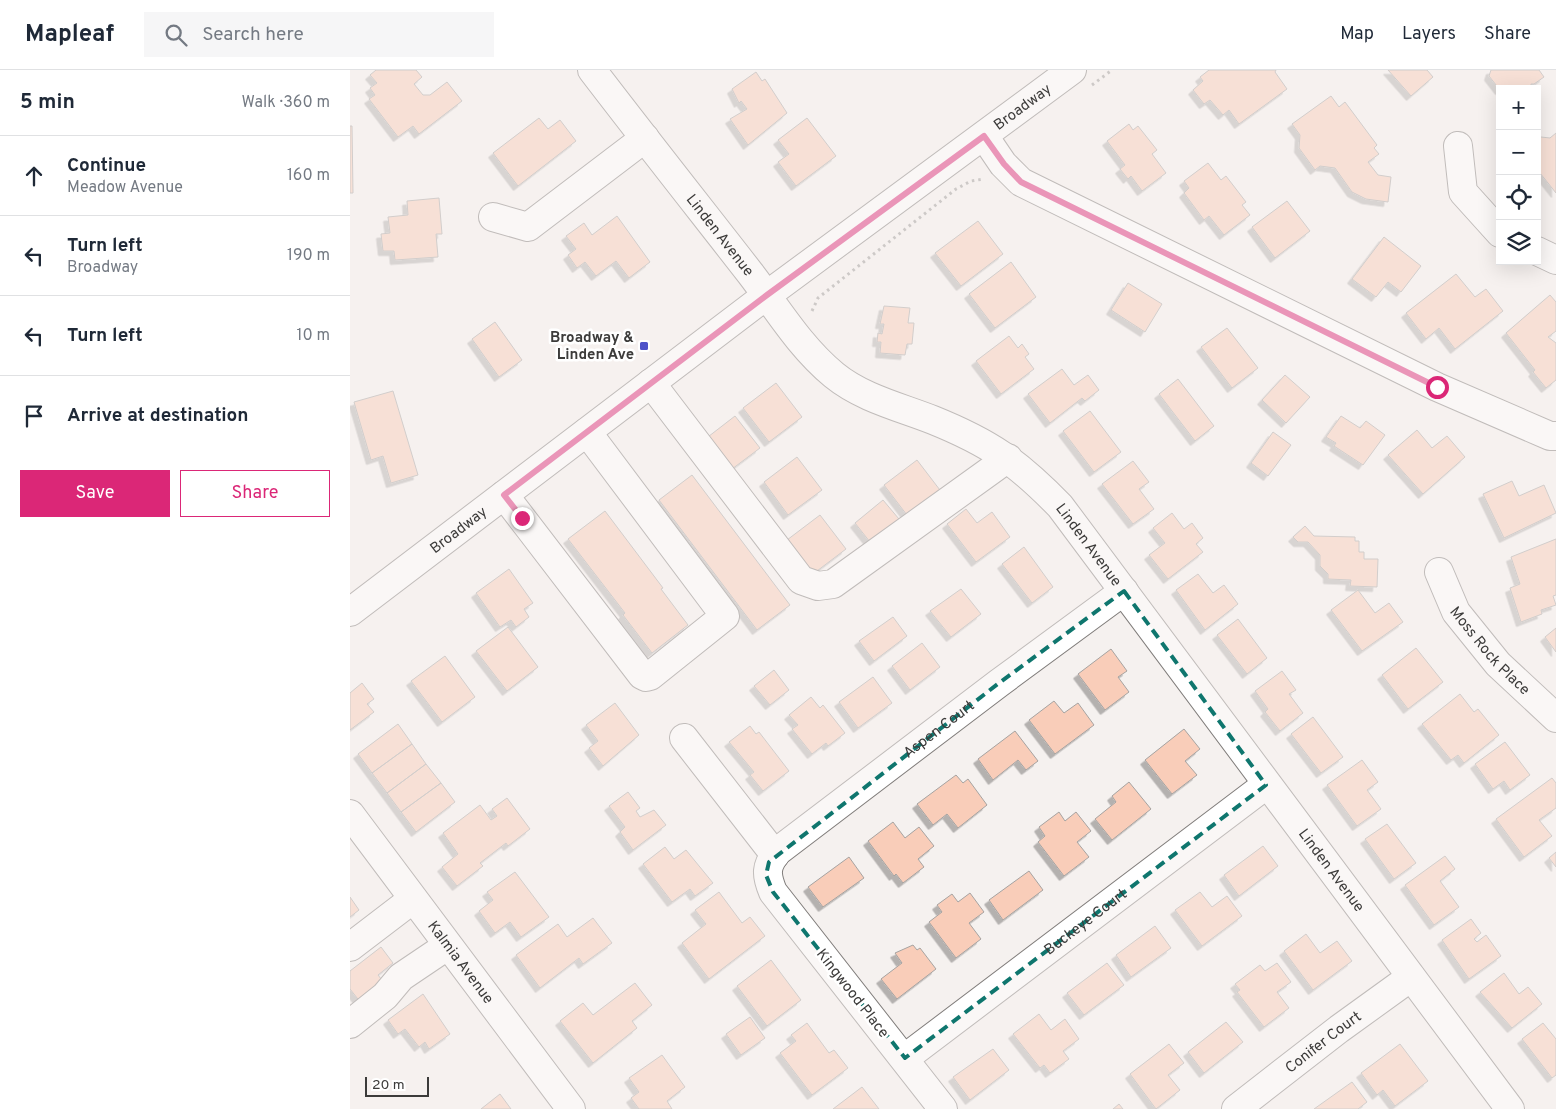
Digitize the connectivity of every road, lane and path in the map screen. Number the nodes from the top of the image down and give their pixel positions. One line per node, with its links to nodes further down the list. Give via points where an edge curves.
1 (592, 70): 5 (street, Linden Avenue)
2 (1112, 70): 3 (path)
3 (1080, 78): 4 (street, Broadway)
4 (984, 136): 7 (street); 12 (street, Broadway)
5 (644, 138): 8 (street, via 528,227); 12 (street, Linden Avenue)
6 (1458, 146): 9 (street, via 1462,192)
7 (1001, 160): 13 (path, via 983,180 971,181 956,189 818,298); 16 (street, via 1021,182 1437,387)
8 (493, 217)
9 (1496, 229)
10 (1541, 253): 11 (street)
11 (1556, 260)
12 (767, 295): 14 (street, Broadway); 17 (street, Linden Avenue, via 801,344 834,375 887,404 961,432)
13 (812, 311)
14 (651, 383): 15 (street, Broadway); 17 (street, via 801,580 818,586 833,584)
15 (587, 432): 18 (street, Broadway); 18 (street, via 726,616 650,676 642,675)
16 (1556, 436)
17 (1008, 458): 20 (street, Linden Avenue, via 1060,506)
18 (504, 495): 21 (street, Broadway)
19 (1439, 572): 22 (street, Moss Rock Place, via 1456,612 1498,664)
20 (1124, 592): 24 (street, Linden Avenue); 26 (street, Aspen Court, via 999,683)
21 (350, 612)
22 (1556, 718)
23 (684, 738): 26 (street, Kingwood Place)
24 (1266, 785): 30 (street, Linden Avenue); 32 (street, Buckeye Court)
25 (350, 814): 27 (street, Kalmia Avenue)
26 (771, 865): 32 (street, Kingwood Place, via 773,892)
27 (413, 899): 28 (street, Kalmia Avenue); 29 (street)
28 (447, 946): 31 (street, via 401,977 385,996); 33 (street, Kalmia Avenue)
29 (350, 947)
30 (1411, 977): 35 (street, Conifer Court); 36 (street, Linden Avenue)
31 (350, 1024)
32 (905, 1058): 34 (street, Kingwood Place)
33 (571, 1109)
34 (943, 1109)
35 (1236, 1109)
36 (1510, 1109)

